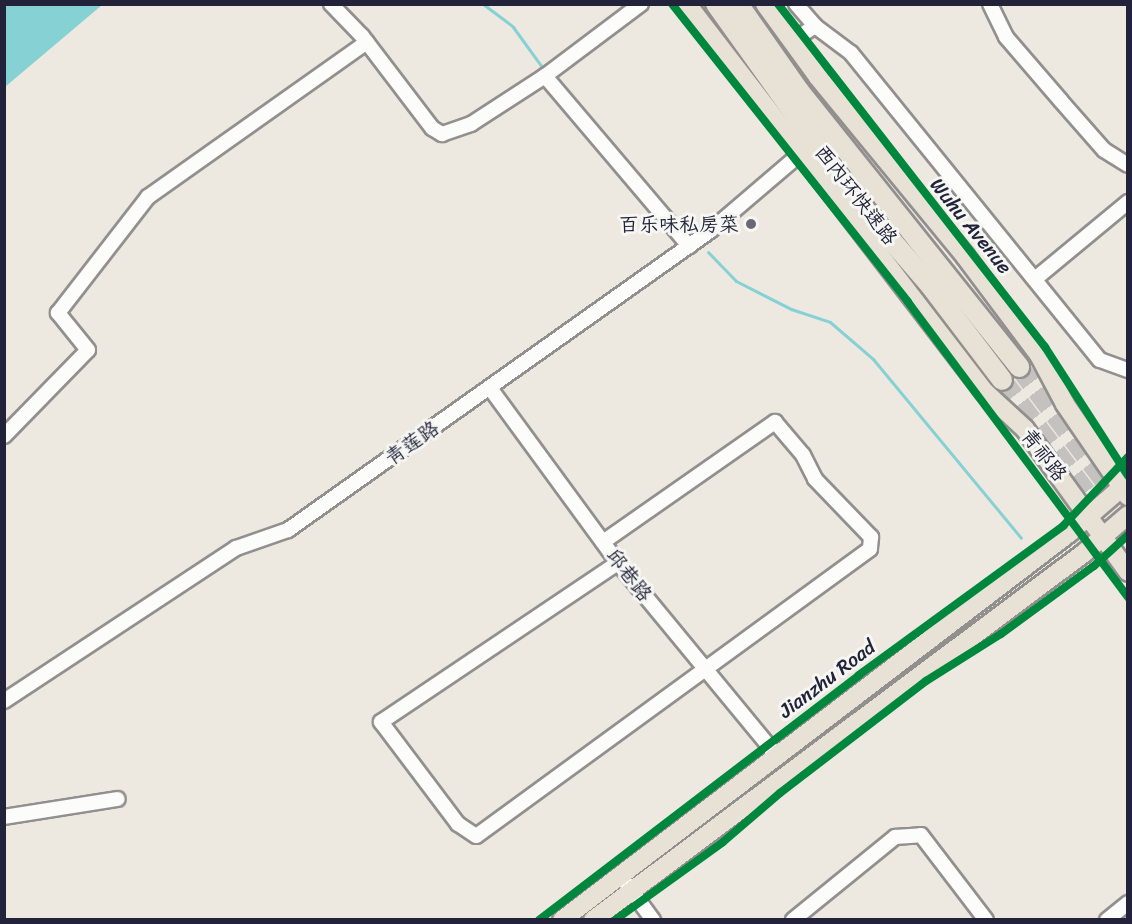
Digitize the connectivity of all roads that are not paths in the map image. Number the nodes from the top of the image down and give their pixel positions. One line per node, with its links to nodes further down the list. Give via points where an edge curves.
1 (331, 4): 11 (street)
2 (641, 4): 12 (street)
3 (687, 4): 13 (main road, 青祁路)
4 (717, 4): 20 (highway, 西内环快速路, via 854,197 930,285)
5 (738, 4): 18 (highway, 西内环快速路, via 799,91)
6 (765, 4): 23 (main road, via 818,77 965,256 1039,355 1065,404)
7 (796, 4): 9 (street)
8 (990, 4): 14 (street, via 1006,37 1060,101 1104,150)
9 (815, 26): 10 (street); 17 (street, via 850,53)
10 (800, 36)
11 (367, 42): 12 (street, via 432,128 442,134 471,124); 22 (street, via 148,197 58,313 88,350)
12 (545, 76): 16 (street)
13 (800, 154): 16 (street, 青莲路); 25 (main road, 青祁路, via 985,392 1025,429)
14 (1128, 165)
15 (1128, 202): 17 (street)
16 (689, 246): 21 (street, 青莲路)
17 (1035, 279): 19 (street, via 1100,360)
18 (1019, 366)
19 (1128, 370)
20 (1002, 380)
21 (490, 388): 27 (street, 邱巷路); 31 (street, 青莲路, via 288,530 236,548)
22 (4, 436)
23 (1125, 489): 25 (main road, Jianzhu Road)
24 (1128, 515): 26 (main road)
25 (1088, 516): 26 (main road, 青祁路); 32 (main road, Jianzhu Road)
26 (1102, 536): 29 (main road, 青祁路); 36 (main road)
27 (603, 542): 28 (street, 邱巷路); 30 (street, via 775,422 803,455 814,479 871,537 870,549)
28 (618, 563): 30 (street, 邱巷路); 30 (street, via 381,722 458,824 476,836)
29 (1128, 572)
30 (706, 671): 32 (street, 邱巷路)
31 (4, 701)
32 (776, 755): 35 (main road, Jianzhu Road)
33 (118, 799): 34 (street)
34 (4, 817)
35 (620, 875): 36 (street); 38 (main road, Jianzhu Road)
36 (631, 890): 39 (main road); 40 (street)
37 (1128, 903): 43 (street)
38 (562, 920)
39 (593, 920)
40 (653, 920)
41 (793, 920): 42 (street, via 895,837 921,835)
42 (986, 920)
43 (1107, 920)

